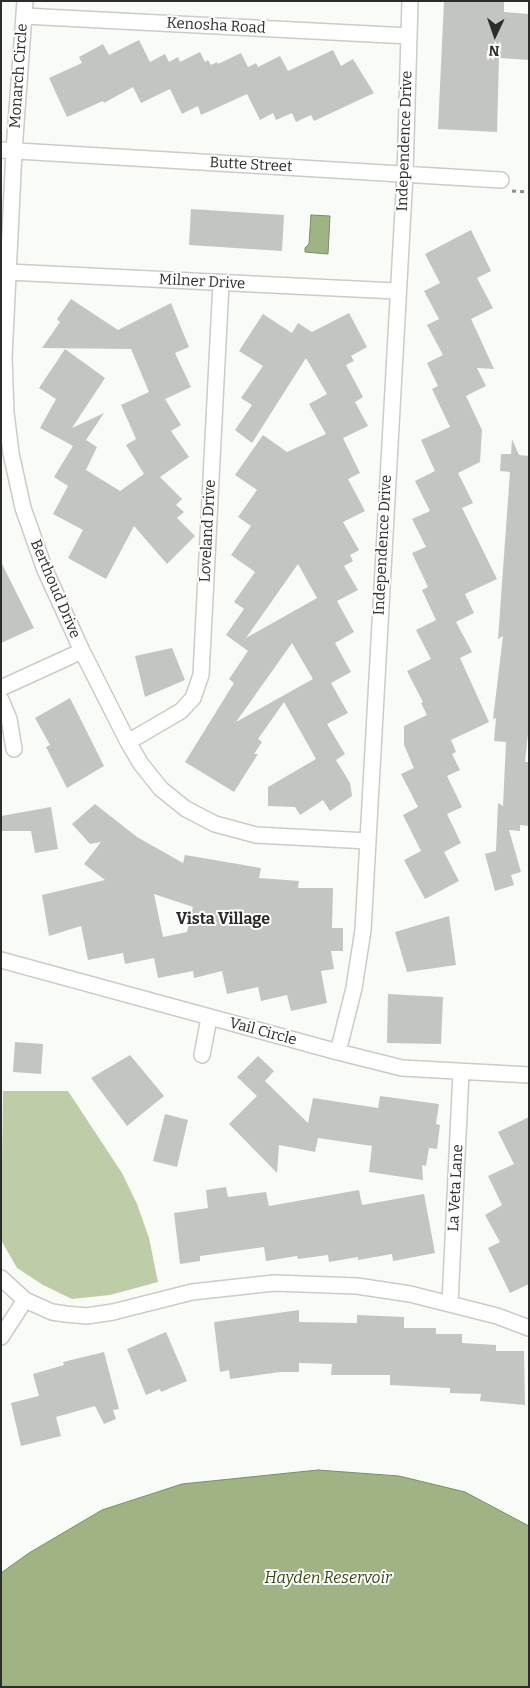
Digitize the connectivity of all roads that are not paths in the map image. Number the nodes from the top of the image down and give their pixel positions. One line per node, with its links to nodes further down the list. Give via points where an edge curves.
1 (410, 1): 3 (street)
2 (24, 9): 3 (street, Kenosha Road); 4 (street, Monarch Circle)
3 (408, 36): 5 (street, Independence Drive)
4 (8, 151): 5 (street, Butte Street); 7 (street, Berthoud Drive)
5 (404, 174): 6 (street, Butte Street); 9 (street, Independence Drive)
6 (501, 180)
7 (8, 272): 8 (street, Milner Drive); 10 (street, Berthoud Drive, via 4,358 11,453 23,508 45,570)
8 (221, 284): 9 (street, Milner Drive); 13 (street, Loveland Drive, via 201,676 193,698 181,712)
9 (396, 291): 15 (street, Independence Drive)
10 (82, 651): 11 (street); 13 (street, Berthoud Drive)
11 (1, 688)
12 (1, 700): 14 (street, via 9,719)
13 (128, 742): 15 (street, Berthoud Drive, via 161,789 186,809 215,824 256,835)
14 (14, 750)
15 (368, 841): 18 (street, Independence Drive, via 363,930 354,988)
16 (1, 960): 17 (street, Vail Circle)
17 (209, 1018): 18 (street, Vail Circle); 19 (street)
18 (338, 1052): 20 (street, Vail Circle, via 402,1068)
19 (202, 1055)
20 (461, 1072): 21 (street, Vail Circle); 24 (street, La Veta Lane)
21 (529, 1075)
22 (1, 1278): 23 (street)
23 (25, 1300): 24 (street, via 52,1312 87,1316 192,1292 274,1283 356,1286); 26 (street)
24 (450, 1304): 25 (street)
25 (529, 1328)
26 (1, 1337)

